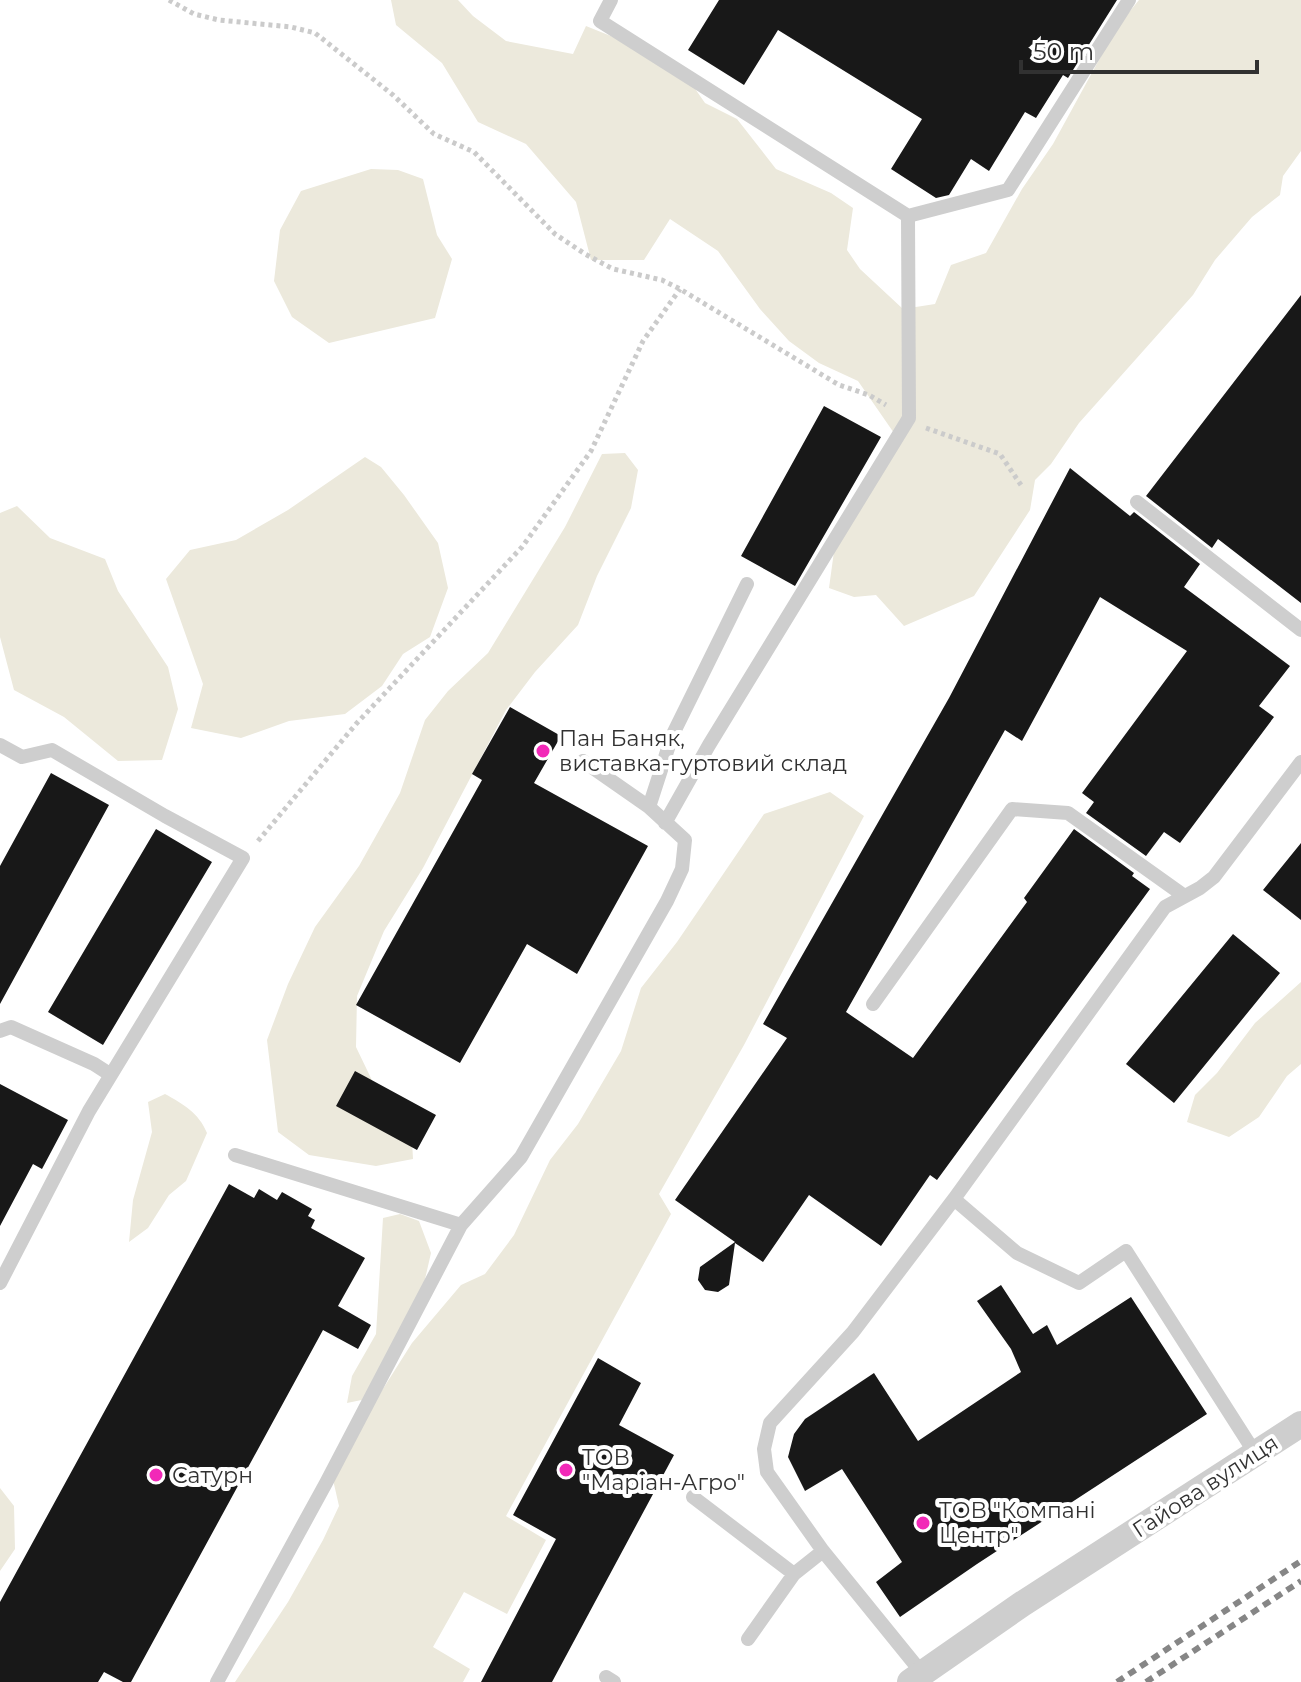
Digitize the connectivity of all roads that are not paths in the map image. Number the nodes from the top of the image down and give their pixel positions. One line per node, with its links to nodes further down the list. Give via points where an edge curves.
1 (611, 0): 3 (lane, via 600,21)
2 (1129, 0): 3 (lane, via 1008,190)
3 (908, 216): 11 (lane, via 909,418)
4 (1137, 502): 6 (lane)
5 (747, 584): 10 (lane, via 672,736)
6 (1301, 630)
7 (0, 745): 15 (lane, via 22,757 52,750 243,858)
8 (583, 761): 10 (lane)
9 (1301, 762): 12 (lane, via 1214,877)
10 (649, 807): 11 (lane)
11 (665, 823): 18 (lane, via 685,840 682,869 667,901 521,1157)
12 (1183, 895): 13 (lane, via 1068,813 1012,809); 17 (lane, via 1165,907)
13 (873, 1004)
14 (0, 1031): 15 (lane, via 11,1027)
15 (111, 1075): 19 (lane)
16 (235, 1155): 18 (lane)
17 (954, 1199): 21 (lane, via 1017,1253 1079,1283 1126,1251); 23 (lane, via 853,1332 770,1423 764,1449 767,1472)
18 (461, 1225): 27 (lane)
19 (0, 1283)
20 (1301, 1424): 21 (street, Гайова вулиця)
21 (1255, 1453): 26 (street, Гайова вулиця)
22 (693, 1497): 24 (lane)
23 (823, 1551): 24 (lane); 26 (lane)
24 (794, 1574): 25 (lane)
25 (748, 1639)
26 (916, 1678)
27 (217, 1682)

